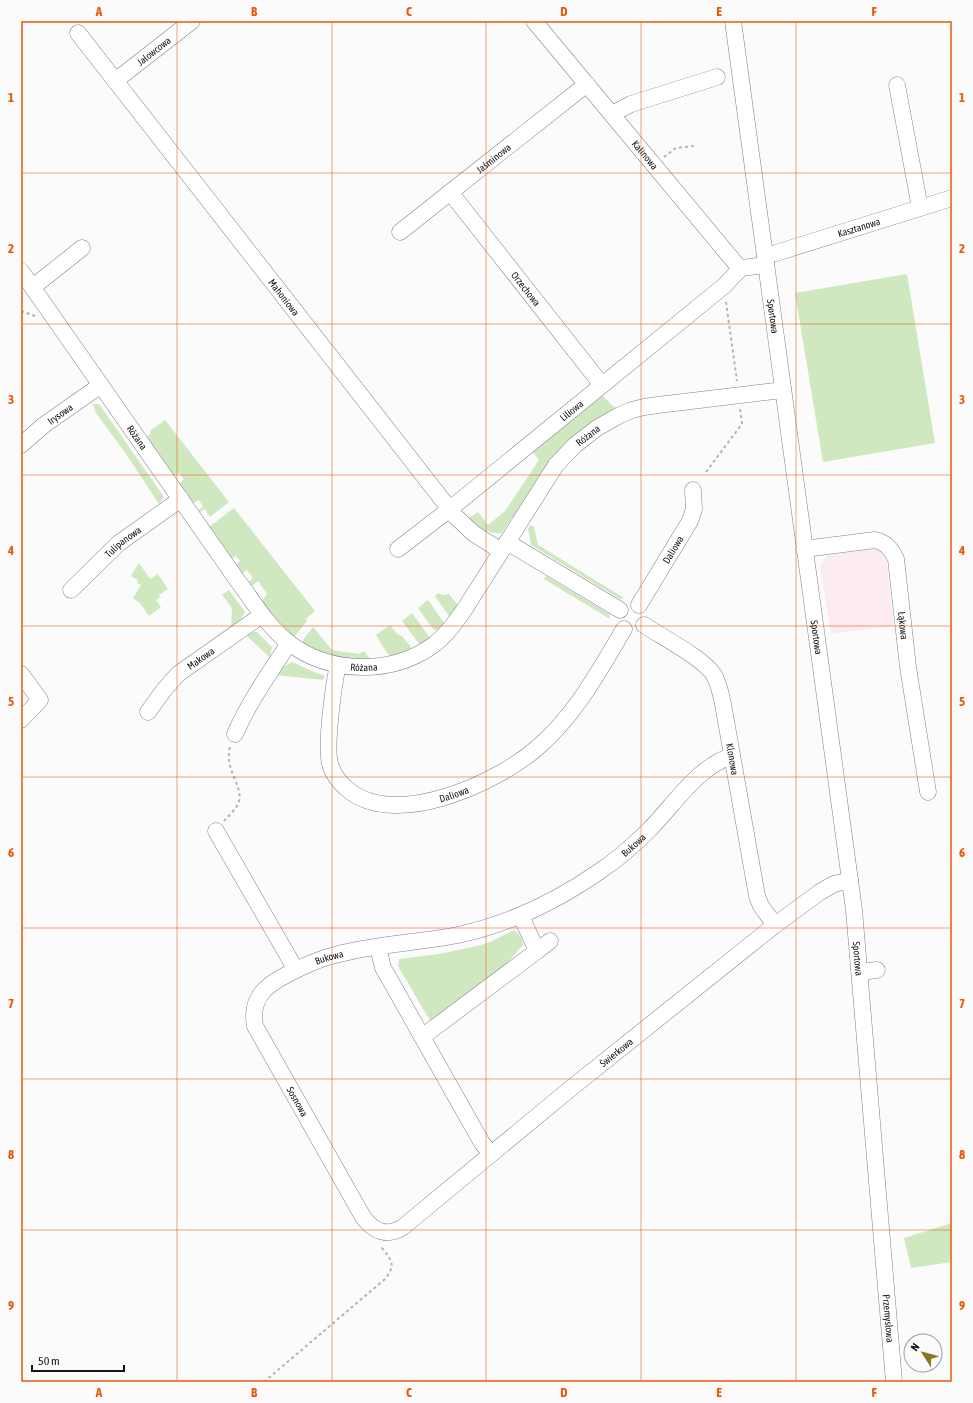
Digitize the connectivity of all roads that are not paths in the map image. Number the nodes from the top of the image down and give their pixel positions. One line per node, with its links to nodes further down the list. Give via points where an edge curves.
1 (192, 21): 6 (street, Jałowcowa)
2 (534, 21): 7 (street, Kalinowa)
3 (733, 21): 15 (street, Sportowa)
4 (78, 33): 6 (street, Mahoniowa)
5 (717, 77): 9 (street, via 631,104)
6 (115, 81): 24 (street, Mahoniowa)
7 (586, 84): 9 (street, Kalinowa); 10 (street, Jaśminowa)
8 (897, 85): 12 (street)
9 (612, 114): 16 (street, Kalinowa, via 731,260)
10 (450, 192): 13 (street, Jaśminowa); 19 (street, Orzechowa)
11 (952, 198): 12 (street, Kasztanowa)
12 (920, 208): 15 (street, Kasztanowa, via 776,253)
13 (400, 232)
14 (82, 248): 17 (street)
15 (766, 260): 16 (street); 20 (street, Sportowa)
16 (741, 268): 19 (street, Liliowa, via 724,286)
17 (25, 278): 18 (street, Różana)
18 (101, 385): 21 (street, Irysowa, via 44,425); 23 (street, Różana)
19 (602, 385): 24 (street, Liliowa)
20 (783, 390): 25 (street, Różana, via 644,407 620,415 597,428 556,464); 27 (street, Sportowa)
21 (21, 445)
22 (692, 490): 29 (street, Daliowa, via 694,509 690,521)
23 (181, 499): 28 (street, Tulipanowa, via 119,543); 31 (street, Różana)
24 (450, 509): 25 (street, Mahoniowa, via 468,529); 26 (street, Liliowa)
25 (504, 547): 30 (street); 35 (street, Różana, via 454,624 433,645 405,660 388,664 367,667)
26 (398, 549)
27 (804, 549): 41 (street, Łąkowa, via 875,540 884,543 893,553 896,559 908,667); 43 (street, Sportowa)
28 (71, 590)
29 (639, 605): 30 (street, via 629,604); 32 (street, via 646,616)
30 (620, 610): 33 (street, via 618,620)
31 (262, 615): 34 (street, Różana); 37 (street, Makowa, via 178,674)
32 (644, 625): 33 (street, via 634,631); 40 (street, Klonowa, via 702,662 713,674 720,692)
33 (624, 629): 35 (street, Daliowa, via 572,711 536,749 476,785 448,796 416,804 394,805 358,798 334,775 328,747)
34 (289, 643): 35 (street, Różana, via 306,653); 39 (street, via 261,684)
35 (338, 665)
36 (21, 674): 38 (street, via 40,700)
37 (148, 712)
38 (21, 720)
39 (235, 734)
40 (732, 756): 44 (street, Bukowa, via 706,770 649,830 613,861 568,891); 45 (street, Klonowa, via 757,896)
41 (928, 792)
42 (216, 831): 47 (street)
43 (850, 880): 45 (street, Świerkowa, via 827,888); 49 (street, Sportowa)
44 (521, 916): 46 (street, Bukowa, via 468,932); 50 (street, via 544,946)
45 (775, 925): 51 (street, Świerkowa)
46 (378, 947): 47 (street, Bukowa, via 323,958); 50 (street, via 383,968)
47 (296, 970): 52 (street, Sosnowa, via 278,978 263,990 254,1009 255,1026 363,1217 374,1229)
48 (877, 970): 49 (street)
49 (860, 972): 53 (street, Sportowa)
50 (422, 1037): 51 (street)
51 (491, 1154): 52 (street, Świerkowa, via 403,1227 396,1232)
52 (388, 1233)
53 (884, 1256): 54 (street, Przemysłowa)
54 (894, 1382)

